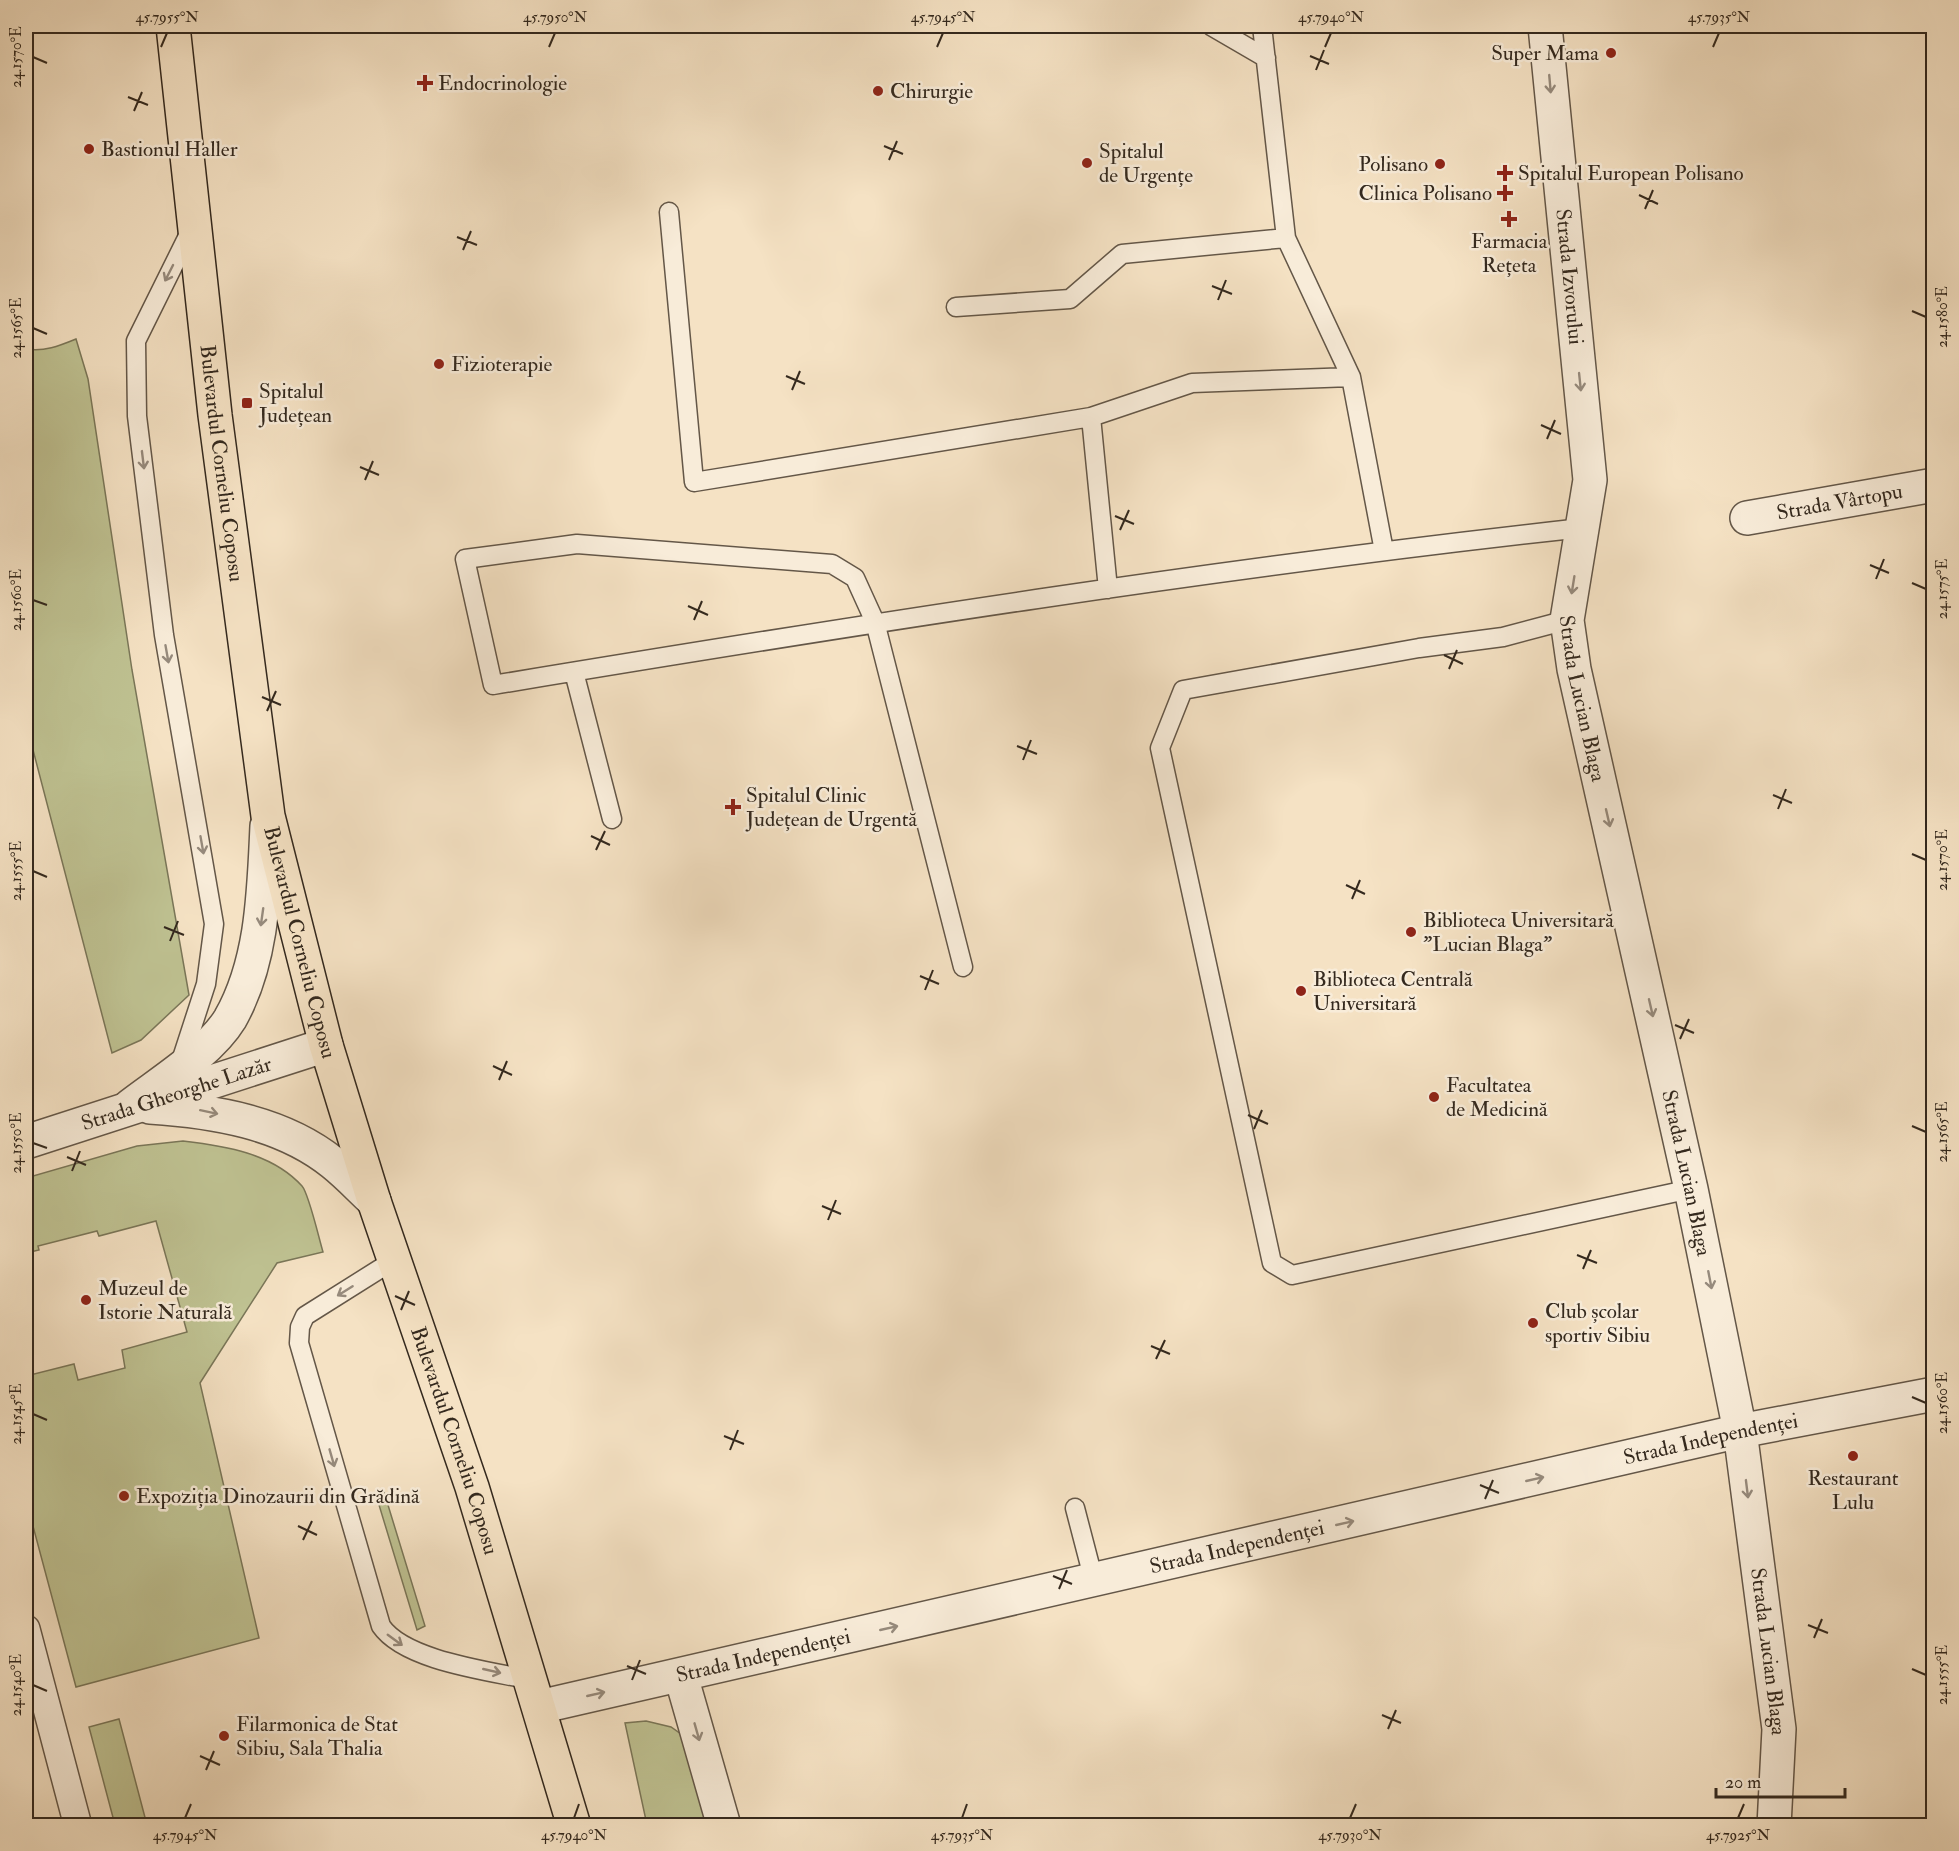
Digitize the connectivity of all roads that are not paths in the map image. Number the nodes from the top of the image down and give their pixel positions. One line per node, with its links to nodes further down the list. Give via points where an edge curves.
1 (173, 26): 7 (main road, Bulevardul Corneliu Coposu)
2 (1211, 26): 5 (lane)
3 (1262, 26): 5 (lane)
4 (1545, 26): 14 (street, Strada Izvorului, one-way to 14, via 1590,480)
5 (1266, 58): 8 (lane)
6 (669, 212): 11 (lane, via 694,482)
7 (196, 221): 20 (main road, Bulevardul Corneliu Coposu, via 215,415); 24 (lane, one-way to 24, via 135,341 137,416 164,634 214,924 206,984)
8 (1286, 238): 9 (lane, via 1122,254 1070,299); 10 (lane)
9 (956, 307)
10 (1351, 377): 11 (lane, via 1192,383); 15 (lane)
11 (1091, 417): 16 (lane)
12 (1934, 485): 13 (street, Strada Vârtopu)
13 (1747, 518)
14 (1582, 528): 15 (lane); 17 (street, Strada Lucian Blaga, one-way to 17)
15 (1384, 551): 16 (lane)
16 (1107, 589): 18 (lane)
17 (1567, 620): 27 (street, Strada Lucian Blaga, one-way to 27, via 1574,669); 27 (lane, via 1503,637 1183,690 1160,748 1193,901 1272,1263 1292,1275)
18 (875, 622): 19 (lane); 19 (lane, via 855,578 832,564 577,544 465,559 493,685); 22 (lane)
19 (574, 672): 21 (lane)
20 (268, 816): 23 (main road, Bulevardul Corneliu Coposu); 24 (street, one-way to 24, via 261,923 243,989 230,1020)
21 (612, 819)
22 (963, 967)
23 (326, 1045): 25 (street, Strada Gheorghe Lazăr); 28 (main road, Bulevardul Corneliu Coposu)
24 (178, 1069): 25 (street)
25 (130, 1106): 26 (street, Strada Gheorghe Lazăr); 28 (street, one-way to 28, via 200,1110 263,1126 333,1163)
26 (26, 1142)
27 (1691, 1189): 31 (street, Strada Lucian Blaga, one-way to 31)
28 (374, 1201): 29 (main road, Bulevardul Corneliu Coposu)
29 (394, 1260): 36 (main road, Bulevardul Corneliu Coposu, via 472,1487); 36 (lane, one-way to 36, via 305,1316 299,1343 381,1626 388,1636 412,1650)
30 (1934, 1394): 31 (street, Strada Independenței)
31 (1740, 1431): 33 (street, Strada Independenței, one-way to 31); 40 (street, Strada Lucian Blaga, one-way to 40, via 1779,1729)
32 (1075, 1508): 33 (lane)
33 (1094, 1581): 35 (street, Strada Independenței, one-way to 33)
34 (26, 1629): 37 (street)
35 (681, 1676): 36 (street, Strada Independenței, one-way to 35); 39 (street, one-way to 39)
36 (535, 1693): 38 (main road, Bulevardul Corneliu Coposu)
37 (78, 1826)
38 (574, 1826)
39 (724, 1826)
40 (1774, 1826)

